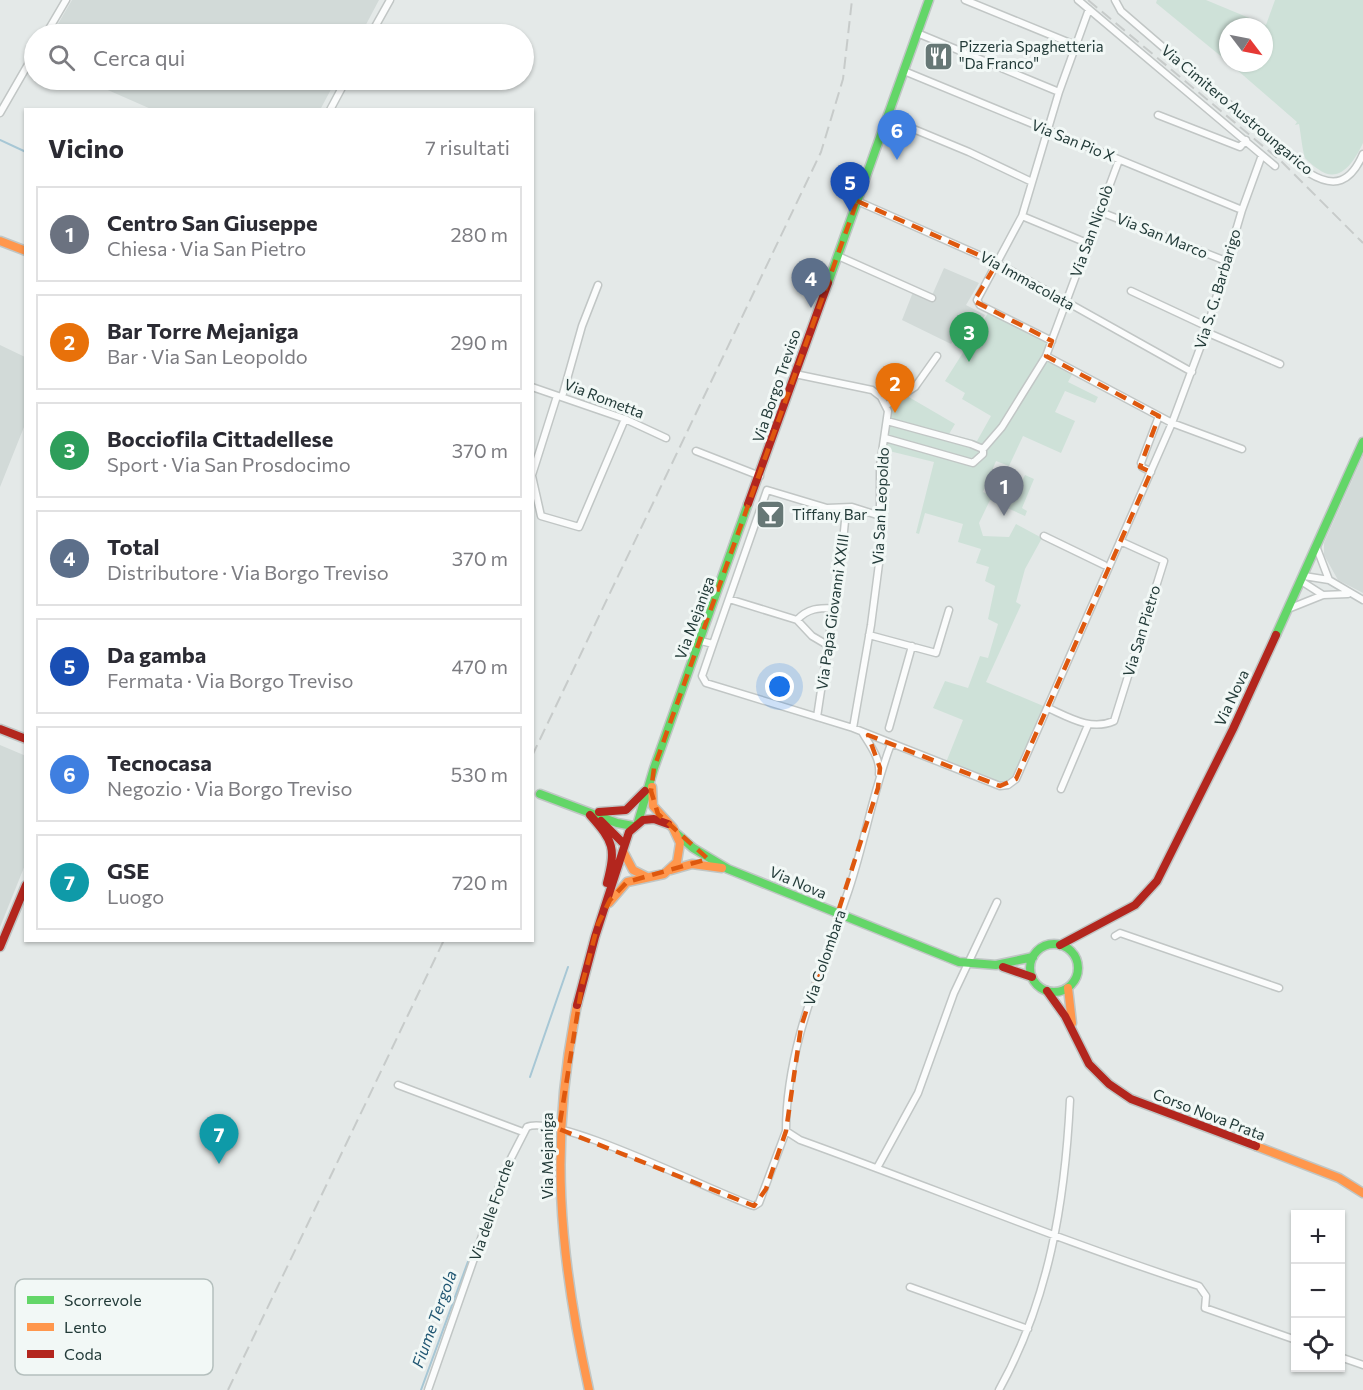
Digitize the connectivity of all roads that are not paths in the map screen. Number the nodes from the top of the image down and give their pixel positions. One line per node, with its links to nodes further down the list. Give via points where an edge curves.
1 (66, 0): 8 (street)
2 (390, 0): 9 (street)
3 (929, 0): 10 (main road, Via Borgo Treviso)
4 (965, 0): 11 (street)
5 (1078, 0): 7 (street)
6 (1115, 0): 22 (street, Via Cimitero Austroungarico, via 1120,11 1309,173 1328,182 1345,180 1357,168)
7 (1089, 9): 11 (street); 21 (street)
8 (52, 24)
9 (377, 24)
10 (917, 33): 13 (main road, Via Borgo Treviso); 15 (street)
11 (1075, 45): 15 (street)
12 (24, 71): 17 (street)
13 (904, 71): 19 (main road, Via Borgo Treviso); 20 (street, Via San Pio X)
14 (341, 90): 16 (street)
15 (1059, 92): 20 (street)
16 (331, 108)
17 (0, 113)
18 (1158, 115): 21 (street, via 1240,147)
19 (887, 118): 26 (street); 27 (main road, Via Borgo Treviso)
20 (1047, 132): 24 (street, Via San Pio X); 26 (street)
21 (1246, 140): 23 (street)
22 (1363, 154)
23 (1262, 155): 25 (street); 28 (street, Via S. G. Barbarigo)
24 (1119, 160): 28 (street, Via San Pio X); 29 (street, Via San Nicolò)
25 (1275, 166)
26 (1032, 182): 30 (street)
27 (857, 201): 34 (main road, Via Borgo Treviso); 36 (street, Via Immacolata)
28 (1242, 210): 35 (street, Via S. G. Barbarigo)
29 (1098, 211): 32 (street, Via San Nicolò); 35 (street, Via San Marco)
30 (1022, 216): 32 (street); 36 (street)
31 (0, 241): 33 (main road)
32 (1087, 243): 40 (street, Via San Nicolò)
33 (24, 250)
34 (838, 256): 39 (street); 47 (main road, Via Borgo Treviso)
35 (1226, 261): 41 (street, Via S. G. Barbarigo)
36 (997, 263): 40 (street, Via Immacolata); 42 (street, via 977,300 980,305)
37 (598, 285): 49 (street)
38 (1131, 291): 41 (street)
39 (932, 298)
40 (1066, 302): 42 (street, Via San Nicolò); 46 (street, Via Immacolata)
41 (1207, 330): 45 (street); 46 (street, Via S. G. Barbarigo)
42 (1052, 341): 44 (street, Via San Nicolò)
43 (937, 356): 50 (street, via 915,387)
44 (1046, 356): 51 (street); 59 (street, Via San Nicolò, via 1002,427)
45 (1280, 364)
46 (1192, 372): 54 (street, Via S. G. Barbarigo)
47 (795, 374): 50 (street, via 872,390); 63 (main road, Via Borgo Treviso)
48 (534, 388): 49 (street, Via Rometta)
49 (560, 396): 52 (street, Via Rometta); 61 (street)
50 (887, 405): 53 (street, Via San Leopoldo)
51 (1159, 416): 54 (street); 62 (street, via 1141,463)
52 (625, 419): 55 (street, Via Rometta); 64 (street, via 579,527 541,516)
53 (887, 422): 56 (street, Via San Leopoldo); 59 (street)
54 (1172, 423): 58 (street); 62 (street)
55 (666, 438)
56 (885, 438): 59 (street, via 974,463); 68 (street, Via San Leopoldo, via 880,466)
57 (1363, 442): 71 (main road, Via Nova)
58 (1242, 448)
59 (983, 449)
60 (696, 451): 63 (street)
61 (534, 470)
62 (1151, 472): 70 (street)
63 (760, 476): 66 (main road, Via Mejaniga)
64 (534, 485)
65 (842, 508): 67 (street, via 826,508 767,490); 68 (street, via 852,507); 79 (street, Via Papa Giovanni XXIII, via 845,521)
66 (747, 512): 67 (street); 84 (main road, Via Mejaniga)
67 (758, 516): 77 (street)
68 (880, 516): 83 (street, Via San Leopoldo, via 878,579)
69 (1044, 537): 72 (street)
70 (1120, 541): 88 (street); 90 (street, Via San Pietro, via 1164,561 1114,720 1104,725)
71 (1317, 546): 73 (main road, Via Nova); 74 (street)
72 (1104, 566)
73 (1302, 579): 74 (street); 76 (street); 80 (main road, Via Nova)
74 (1329, 580): 75 (street)
75 (1348, 594): 76 (street); 78 (street)
76 (1323, 595): 80 (street)
77 (729, 599): 82 (street); 85 (street)
78 (1363, 600)
79 (833, 608): 82 (street, via 817,608); 86 (street, Via Papa Giovanni XXIII)
80 (1288, 609): 115 (main road, Via Nova, via 1157,881 1135,906)
81 (949, 610): 87 (street, via 936,653)
82 (798, 620): 86 (street, via 812,636)
83 (869, 635): 87 (street); 91 (street, Via San Leopoldo)
84 (701, 640): 85 (street); 97 (main road, Via Mejaniga)
85 (712, 644): 89 (street, via 702,680 706,683)
86 (829, 646): 89 (street, Via Papa Giovanni XXIII)
87 (912, 646): 92 (street)
88 (1048, 708): 90 (street); 96 (street, via 1016,779 1008,785 1000,786)
89 (817, 717): 91 (street)
90 (1088, 725): 100 (street)
91 (853, 728): 94 (street)
92 (889, 728)
93 (0, 729): 95 (main road)
94 (862, 732): 96 (street); 98 (street, Via Colombara, via 880,768)
95 (24, 738)
96 (891, 744): 98 (street, Via Colombara)
97 (654, 768): 99 (main road, Via Mejaniga); 104 (main road, Via Mejaniga, via 653,806)
98 (878, 788): 113 (street, Via Colombara)
99 (647, 789): 102 (main road, Via Mejaniga, via 628,811); 103 (main road, Via Mejaniga)
100 (1061, 789)
101 (540, 794): 102 (main road)
102 (591, 813): 103 (main road, via 617,823); 106 (main road); 112 (main road, Via Mejaniga, via 614,846)
103 (635, 824): 104 (main road, via 653,819); 106 (main road, Via Mejaniga)
104 (668, 824): 105 (main road, Via Mejaniga)
105 (677, 834): 107 (main road, Via Nova); 108 (main road, via 680,853)
106 (623, 847): 109 (main road, via 633,870); 112 (main road, Via Mejaniga)
107 (728, 869): 108 (main road, Via Nova, via 692,864); 113 (main road, Via Nova)
108 (671, 870): 109 (main road, Via Mejaniga)
109 (647, 877): 114 (main road, Via Mejaniga, via 621,887)
110 (24, 890): 118 (main road)
111 (997, 902): 121 (street)
112 (604, 908): 114 (main road, Via Mejaniga)
113 (840, 915): 121 (main road, Via Nova); 131 (street, Via Colombara, via 801,1027)
114 (598, 924): 130 (main road, Via Mejaniga, via 573,1028)
115 (1084, 933): 117 (main road, Via Nova); 120 (main road)
116 (1115, 936): 125 (street, via 1120,933)
117 (1060, 945): 119 (main road, Via Nova, via 1042,948); 120 (main road)
118 (0, 947)
119 (1033, 957): 122 (main road, Via Nova); 123 (main road)
120 (1076, 957): 124 (main road, via 1077,977)
121 (968, 964): 122 (main road, Via Nova); 133 (street, via 918,1093)
122 (994, 965): 123 (main road, Via Nova)
123 (1032, 977): 126 (main road, Via Nova)
124 (1068, 988): 126 (main road); 127 (main road, Corso Nova Prata)
125 (1279, 988)
126 (1047, 992): 127 (main road, Corso Nova Prata)
127 (1073, 1029): 134 (main road, Corso Nova Prata, via 1089,1064 1131,1099 1329,1174)
128 (398, 1085): 132 (street)
129 (1070, 1100): 135 (street, via 1062,1204)
130 (559, 1129): 131 (street, Via Colombara, via 754,1206 766,1189); 132 (street, via 533,1124); 142 (main road, Via Mejaniga, via 566,1260)
131 (786, 1131): 133 (street, via 800,1140)
132 (523, 1132): 141 (street, Via delle Forche, via 505,1170)
133 (877, 1168): 135 (street)
134 (1363, 1193)
135 (1054, 1236): 137 (street, via 1045,1280); 138 (street, via 1199,1286 1206,1296 1205,1308)
136 (910, 1287): 137 (street)
137 (1028, 1329): 143 (street, via 1021,1351)
138 (1291, 1338)
139 (1345, 1358): 140 (street)
140 (1363, 1365)
141 (428, 1390)
142 (588, 1390)
143 (999, 1390)

